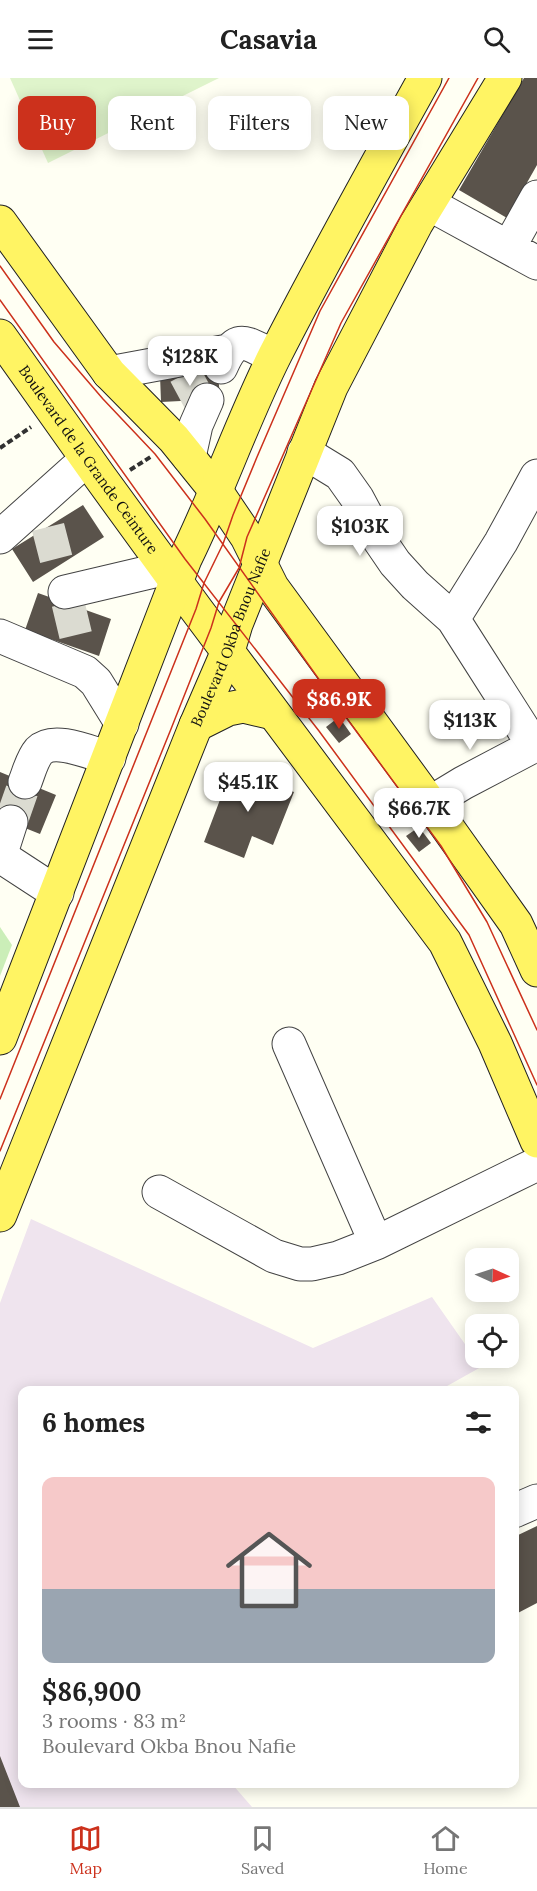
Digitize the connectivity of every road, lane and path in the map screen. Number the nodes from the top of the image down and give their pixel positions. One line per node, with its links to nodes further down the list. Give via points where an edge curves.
1 (424, 78): 9 (main road)
2 (505, 78): 4 (main road, Boulevard Okba Bnou Nafie)
3 (537, 197): 6 (street)
4 (429, 204): 6 (street); 14 (main road, Boulevard Okba Bnou Nafie, via 331,387)
5 (0, 222): 10 (main road)
6 (509, 247): 7 (street)
7 (537, 263)
8 (0, 336): 16 (main road, Boulevard de la Grande Ceinture)
9 (274, 356): 11 (street, via 237,343); 18 (main road)
10 (109, 373): 11 (street); 15 (main road)
11 (203, 381): 15 (street)
12 (34, 424): 13 (path)
13 (0, 448)
14 (304, 453): 20 (main road, Boulevard Okba Bnou Nafie); 23 (street, via 340,474 395,562)
15 (189, 457): 18 (main road)
16 (87, 459): 19 (street, via 44,514); 21 (main road, Boulevard de la Grande Ceinture)
17 (537, 476): 23 (street)
18 (216, 491): 20 (main road); 21 (main road, via 185,559)
19 (0, 537)
20 (260, 564): 25 (main road, Boulevard Okba Bnou Nafie); 32 (main road, via 272,587)
21 (172, 575): 22 (street); 25 (main road, Boulevard de la Grande Ceinture); 27 (main road)
22 (63, 587)
23 (453, 619): 29 (street)
24 (0, 636): 27 (street, via 82,661)
25 (228, 651): 26 (main road, Boulevard de la Grande Ceinture); 28 (main road, Boulevard Okba Bnou Nafie)
26 (273, 713): 28 (main road, via 243,706); 39 (main road, Boulevard de la Grande Ceinture, via 445,942 495,1043)
27 (122, 724): 30 (main road)
28 (196, 725): 42 (main road, Boulevard Okba Bnou Nafie)
29 (536, 745): 32 (street)
30 (109, 758): 31 (street, via 51,745 34,759); 34 (main road)
31 (25, 782)
32 (430, 803): 35 (main road)
33 (10, 822): 34 (street, via 2,850 5,859)
34 (57, 893): 37 (main road)
35 (526, 922): 36 (main road)
36 (536, 968)
37 (0, 1038)
38 (289, 1044): 43 (street)
39 (537, 1141)
40 (537, 1164): 43 (street)
41 (159, 1192): 43 (street, via 288,1262 328,1262)
42 (0, 1215)
43 (376, 1243)
44 (537, 1500): 45 (street)
45 (519, 1508)

